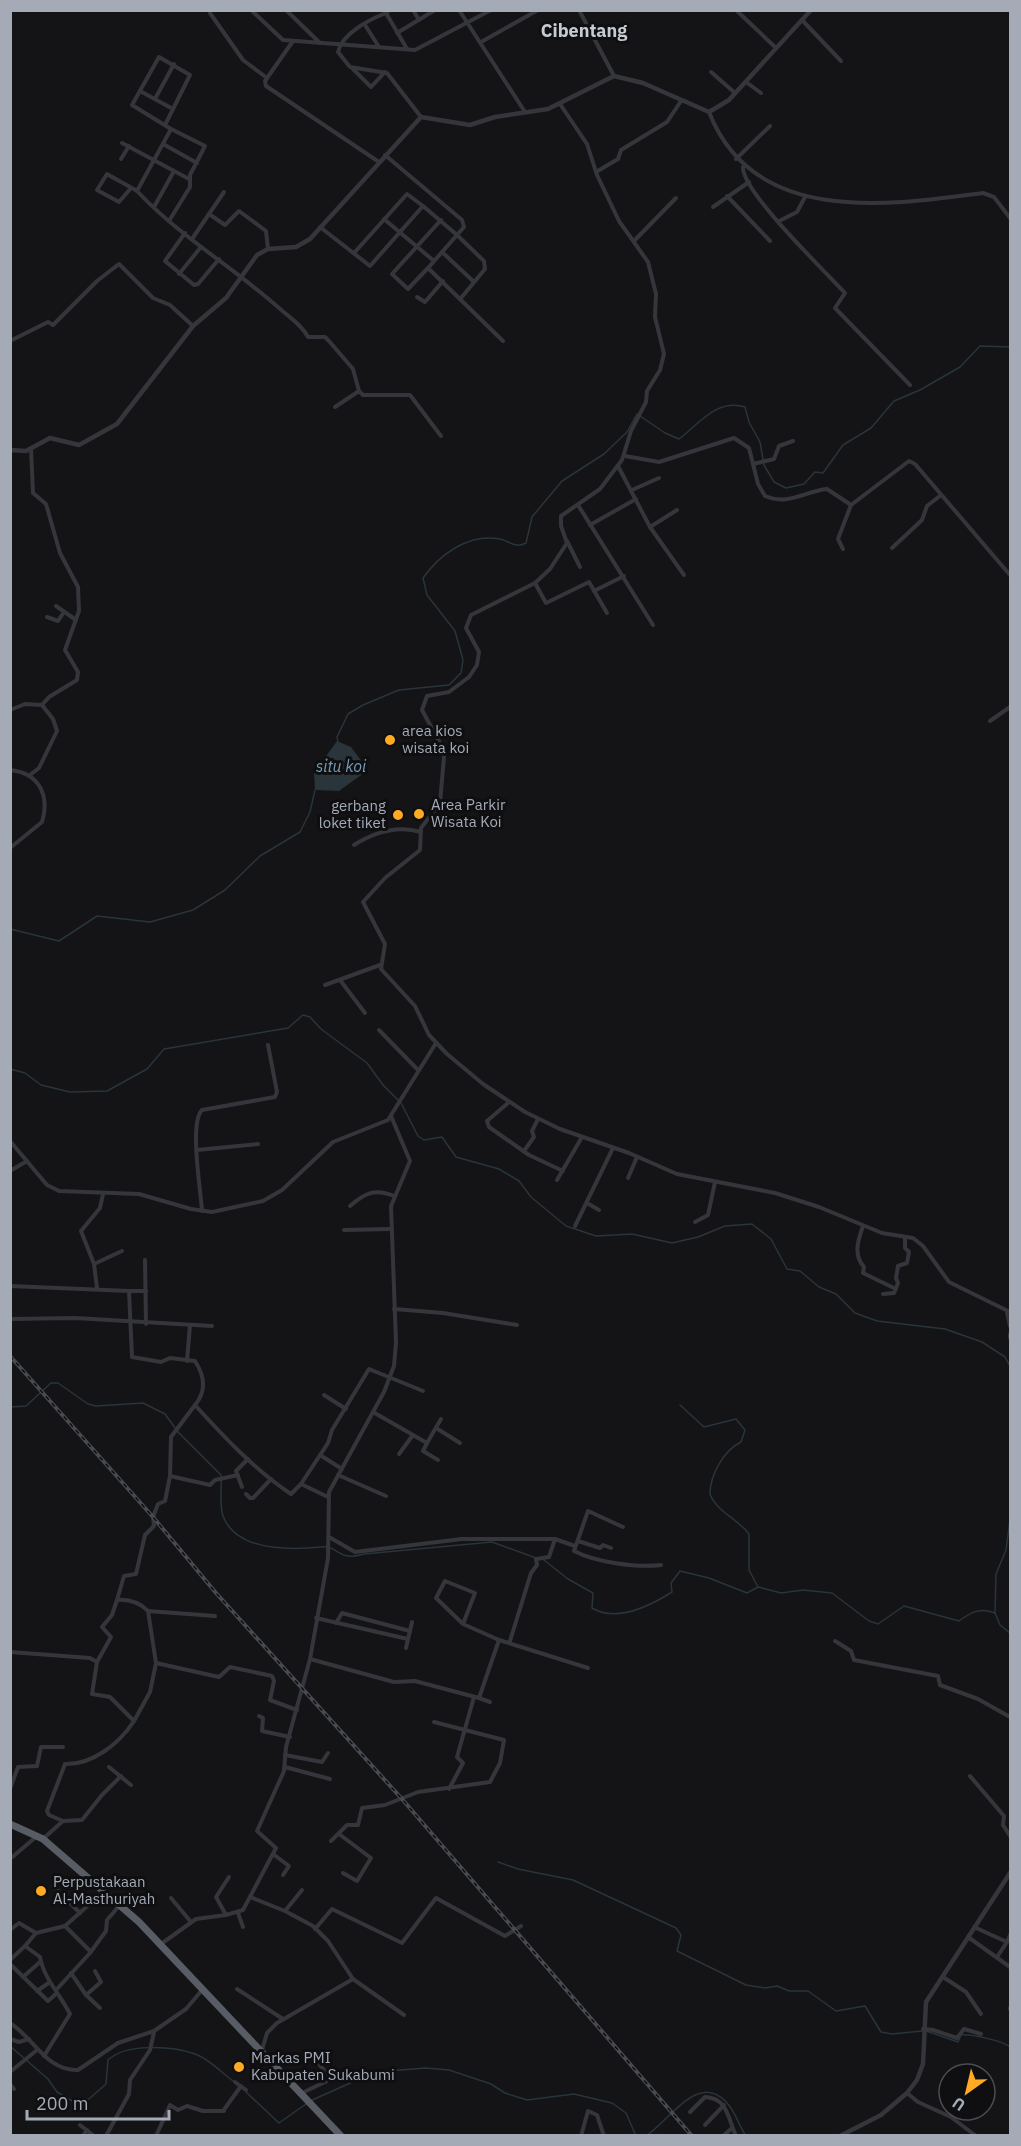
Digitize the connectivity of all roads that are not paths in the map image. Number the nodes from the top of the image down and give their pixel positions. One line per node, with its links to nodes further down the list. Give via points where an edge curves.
1 (251, 10): 18 (street, via 281,39)
2 (286, 10): 20 (street)
3 (412, 10): 13 (street)
4 (435, 10): 13 (street)
5 (459, 10): 15 (street)
6 (491, 10): 15 (street)
7 (538, 10): 19 (street)
8 (579, 10): 30 (street)
9 (736, 10): 23 (street)
10 (811, 10): 14 (street)
11 (388, 12): 16 (street); 17 (street)
12 (210, 13): 31 (street, via 243,60)
13 (419, 20): 17 (street)
14 (802, 20): 23 (street); 25 (street)
15 (468, 23): 19 (street); 24 (street, via 420,49)
16 (365, 24): 21 (street); 22 (street)
17 (397, 33): 24 (street)
18 (293, 41): 20 (street); 31 (street)
19 (482, 42): 40 (street)
20 (320, 43): 21 (street)
21 (339, 45): 22 (street); 27 (street, via 339,56)
22 (379, 48): 24 (street)
23 (776, 48): 32 (street)
24 (407, 50)
25 (842, 61)
26 (174, 64): 33 (street, via 157,58); 36 (street); 39 (street, via 190,75)
27 (352, 68): 28 (street); 28 (street, via 371,87)
28 (385, 72): 42 (street)
29 (711, 72): 34 (street)
30 (614, 76): 37 (street, via 643,83); 38 (street)
31 (267, 78): 53 (street, via 265,84 272,91)
32 (746, 82): 34 (street); 35 (street)
33 (140, 91): 36 (street); 43 (street, via 132,106)
34 (735, 93): 41 (street, via 721,107)
35 (761, 93)
36 (155, 99): 39 (street)
37 (681, 101): 41 (street); 57 (street, via 667,122 621,150 618,159)
38 (560, 104): 40 (street); 57 (street, via 587,144)
39 (173, 109): 43 (street)
40 (525, 112): 42 (street, via 464,125)
41 (709, 112): 51 (street)
42 (421, 117): 49 (street)
43 (165, 125): 45 (street)
44 (770, 126): 51 (street)
45 (171, 129): 47 (street); 54 (street, via 205,146)
46 (122, 142): 48 (street)
47 (163, 144): 52 (street); 54 (street)
48 (129, 146): 50 (street); 52 (street)
49 (385, 155): 53 (street); 78 (street, via 462,220 464,227)
50 (121, 159)
51 (736, 159): 55 (street)
52 (154, 160): 56 (street); 61 (street)
53 (379, 162): 75 (street)
54 (197, 163): 58 (street)
55 (743, 166): 59 (street); 64 (street, via 761,179)
56 (174, 171): 58 (street); 67 (street)
57 (596, 172): 80 (street, via 619,221)
58 (189, 179): 73 (street, via 190,187)
59 (748, 182): 63 (street); 74 (street)
60 (131, 188): 60 (street, via 106,174 97,190 120,202); 61 (street)
61 (137, 191): 67 (street)
62 (224, 192): 69 (street)
63 (727, 196): 68 (street); 81 (street)
64 (805, 197): 70 (street, via 840,204 983,193 994,197); 74 (street, via 797,212)
65 (676, 198): 80 (street)
66 (423, 206): 71 (street, via 407,194); 72 (street); 77 (street)
67 (154, 207): 73 (street)
68 (713, 207)
69 (209, 214): 79 (street); 84 (street, via 225,225 239,211 266,231)
70 (1011, 218)
71 (384, 219): 77 (street); 86 (street)
72 (441, 220): 78 (street); 82 (street)
73 (169, 221): 76 (street)
74 (779, 221): 99 (street, via 845,293 835,308)
75 (320, 227): 84 (street, via 296,247); 86 (street)
76 (184, 233): 79 (street); 90 (street, via 165,261)
77 (400, 233): 82 (street); 86 (street, via 372,265 365,264)
78 (457, 235): 85 (street); 93 (street, via 486,265)
79 (192, 239): 83 (street)
80 (634, 241): 106 (street, via 652,276 655,317 664,354 631,431)
81 (770, 241)
82 (417, 246): 88 (street); 89 (street, via 393,276 408,289)
83 (201, 247): 87 (street); 90 (street)
84 (268, 249): 91 (street, via 257,255)
85 (442, 252): 88 (street); 93 (street)
86 (354, 253)
87 (219, 259): 90 (street, via 198,284); 91 (street)
88 (434, 261): 89 (street)
89 (428, 268): 92 (street)
90 (180, 274)
91 (242, 277): 96 (street, via 226,298); 100 (street, via 308,337 324,337 336,347 353,369)
92 (443, 281): 94 (street, via 427,301); 95 (street)
93 (474, 282): 95 (street)
94 (417, 297)
95 (461, 298): 98 (street)
96 (193, 326): 97 (street, via 170,305 150,295 119,264 96,281 53,325 48,322); 104 (street, via 112,428 79,445 50,438)
97 (10, 341)
98 (503, 341)
99 (910, 386)
100 (359, 391): 101 (street); 102 (street, via 370,396 410,395)
101 (335, 407)
102 (441, 436)
103 (793, 441): 107 (street, via 779,446 774,459)
104 (31, 449): 105 (street); 131 (street, via 33,493 46,504 60,553 78,587)
105 (10, 450)
106 (625, 456): 107 (street, via 659,462 735,438 749,448); 108 (street)
107 (753, 464): 114 (street, via 762,493 771,499 790,499 827,489)
108 (618, 466): 110 (street); 113 (street, via 600,489)
109 (659, 478): 110 (street)
110 (632, 490): 112 (street)
111 (941, 495): 114 (street, via 909,460); 119 (street, via 927,506 922,520); 123 (street)
112 (636, 499): 116 (street); 117 (street)
113 (578, 505): 116 (street); 118 (street, via 561,516)
114 (851, 505): 120 (street, via 838,539)
115 (677, 510): 117 (street)
116 (590, 525): 124 (street)
117 (650, 527): 122 (street)
118 (567, 540): 121 (street); 125 (street, via 550,569)
119 (892, 548)
120 (843, 549)
121 (580, 567)
122 (684, 575)
123 (1011, 575)
124 (624, 576): 126 (street); 132 (street)
125 (535, 583): 126 (street, via 546,603 588,582); 139 (street, via 471,615 466,628 479,652 476,669 449,692 427,696 423,701 422,710 444,757 440,803)
126 (594, 591): 129 (street)
127 (56, 606): 128 (street)
128 (64, 612): 130 (street, via 58,621); 131 (street)
129 (607, 613)
130 (46, 617)
131 (76, 620): 133 (street, via 65,650 78,672 77,680)
132 (653, 625)
133 (42, 705): 135 (street, via 25,704); 138 (street, via 57,731 39,768)
134 (1011, 707): 136 (street)
135 (10, 710)
136 (990, 721)
137 (10, 770): 138 (street)
138 (30, 775): 141 (street, via 40,787 44,820)
139 (421, 832): 140 (street, via 400,828); 142 (street, via 418,852 363,902 386,944)
140 (354, 844)
141 (10, 848)
142 (381, 965): 143 (street); 147 (street, via 383,973 415,1006)
143 (340, 980): 144 (street); 145 (street)
144 (325, 985)
145 (364, 1012)
146 (379, 1030): 149 (street)
147 (436, 1043): 149 (street); 150 (street)
148 (268, 1045): 157 (street, via 276,1095 200,1111)
149 (418, 1070): 151 (street)
150 (508, 1102): 152 (street); 158 (street, via 486,1124)
151 (391, 1116): 167 (street, via 410,1161); 171 (street, via 333,1142 270,1198 223,1211)
152 (538, 1119): 153 (street); 158 (street, via 532,1131 534,1137)
153 (582, 1137): 156 (street); 162 (street)
154 (10, 1142): 160 (street)
155 (258, 1144): 157 (street)
156 (613, 1148): 159 (street); 168 (street)
157 (197, 1150): 171 (street)
158 (524, 1151): 162 (street)
159 (637, 1157): 163 (street); 165 (street, via 677,1174)
160 (27, 1161): 161 (street); 166 (street, via 55,1190)
161 (10, 1171)
162 (563, 1171): 164 (street)
163 (628, 1178)
164 (557, 1180)
165 (715, 1182): 172 (street, via 707,1217); 174 (street, via 774,1193)
166 (103, 1194): 171 (street, via 139,1194); 180 (street, via 100,1208 81,1229)
167 (394, 1196): 169 (street, via 374,1191); 175 (street)
168 (587, 1203): 170 (street); 173 (street)
169 (350, 1206)
170 (599, 1210)
171 (202, 1211)
172 (695, 1222)
173 (575, 1226)
174 (863, 1226): 177 (street); 183 (street, via 856,1245 863,1273)
175 (390, 1229): 176 (street); 187 (street)
176 (344, 1230)
177 (905, 1237): 183 (street, via 908,1262 898,1266); 188 (street, via 920,1242 949,1282)
178 (122, 1251): 180 (street)
179 (145, 1260): 185 (street)
180 (94, 1264): 182 (street)
181 (10, 1286): 182 (street)
182 (97, 1288): 184 (street)
183 (896, 1290): 186 (street, via 892,1295)
184 (129, 1291): 185 (street); 190 (street)
185 (146, 1291): 191 (street)
186 (883, 1294)
187 (394, 1309): 193 (street, via 443,1312); 197 (street, via 396,1353)
188 (1009, 1312): 195 (street)
189 (10, 1319): 190 (street)
190 (128, 1323): 191 (street); 196 (street, via 132,1357)
191 (146, 1324): 192 (street)
192 (190, 1325): 194 (street); 196 (street)
193 (517, 1325)
194 (212, 1326)
195 (1011, 1326)
196 (187, 1361): 200 (street, via 196,1362 204,1380)
197 (390, 1378): 198 (street); 201 (street, via 369,1369); 202 (street)
198 (423, 1391)
199 (324, 1395): 201 (street)
200 (195, 1405): 210 (street); 215 (street, via 172,1433)
201 (346, 1409): 209 (street)
202 (373, 1412): 205 (street); 212 (street)
203 (441, 1419): 204 (street)
204 (436, 1428): 206 (street); 207 (street)
205 (413, 1435): 206 (street); 208 (street)
206 (426, 1443): 211 (street, via 423,1451)
207 (460, 1443)
208 (399, 1454)
209 (320, 1455): 212 (street); 217 (street)
210 (249, 1459): 213 (street, via 236,1470); 216 (street)
211 (438, 1460)
212 (342, 1469): 214 (street)
213 (238, 1475): 215 (street, via 215,1480 210,1485); 218 (street)
214 (338, 1475): 220 (street); 221 (street)
215 (170, 1476): 228 (street, via 165,1501 158,1504 154,1526 145,1535 136,1575 124,1576)
216 (271, 1479): 217 (street, via 291,1494); 219 (street, via 253,1498)
217 (301, 1484): 221 (street)
218 (243, 1487)
219 (246, 1494)
220 (386, 1496)
221 (328, 1497): 223 (street)
222 (623, 1527): 225 (street, via 588,1511)
223 (329, 1537): 224 (street, via 353,1552 462,1539); 231 (street)
224 (555, 1539): 225 (street); 238 (street, via 549,1557 536,1559)
225 (576, 1543): 226 (street); 227 (street, via 574,1552 603,1561 643,1567)
226 (611, 1548)
227 (661, 1565)
228 (117, 1600): 229 (street, via 136,1603); 243 (street, via 102,1627 111,1638)
229 (148, 1611): 230 (street); 244 (street)
230 (215, 1616)
231 (316, 1618): 233 (street); 242 (street)
232 (412, 1622): 235 (street)
233 (336, 1623): 235 (street, via 342,1613); 236 (street)
234 (463, 1624): 234 (street, via 435,1597 446,1581 475,1593); 237 (street)
235 (410, 1631): 236 (street)
236 (408, 1639): 240 (street)
237 (499, 1640): 238 (street); 246 (street)
238 (510, 1641): 245 (street)
239 (835, 1641): 250 (street, via 852,1651 854,1660 938,1676 940,1685)
240 (406, 1648)
241 (10, 1652): 243 (street, via 77,1655)
242 (310, 1659): 246 (street, via 394,1682 419,1681); 248 (street)
243 (97, 1662): 251 (street, via 92,1694 113,1699)
244 (156, 1663): 248 (street, via 219,1677 230,1667 272,1676 270,1700); 251 (street, via 151,1688 141,1714)
245 (588, 1668)
246 (477, 1697): 247 (street); 253 (street)
247 (490, 1702)
248 (297, 1710): 254 (street)
249 (259, 1716): 254 (street, via 262,1731)
250 (1011, 1717)
251 (134, 1721): 266 (street, via 98,1756 64,1764 47,1811)
252 (434, 1722): 253 (street)
253 (466, 1728): 264 (street, via 457,1757 463,1763); 264 (street, via 504,1740 500,1763 488,1783)
254 (290, 1737): 257 (street)
255 (63, 1747): 265 (street, via 41,1747 36,1767 18,1767)
256 (328, 1753): 257 (street, via 322,1762)
257 (285, 1755): 259 (street)
258 (109, 1767): 260 (street)
259 (285, 1767): 262 (street); 272 (street, via 257,1831 275,1846)
260 (121, 1776): 263 (street); 266 (street, via 82,1820)
261 (970, 1776): 269 (street, via 1004,1816 1003,1825)
262 (330, 1779)
263 (131, 1785)
264 (449, 1788): 268 (street, via 363,1807 358,1825 349,1824)
265 (10, 1789)
266 (63, 1821): 270 (street)
267 (10, 1824): 270 (highway)
268 (339, 1834): 271 (street); 274 (street, via 371,1858 357,1881)
269 (1011, 1836)
270 (40, 1837): 273 (street); 280 (highway)
271 (331, 1841)
272 (273, 1854): 276 (street, via 289,1866); 281 (street)
273 (10, 1859)
274 (343, 1873)
275 (1011, 1873): 292 (street)
276 (283, 1875)
277 (229, 1877): 287 (street, via 216,1895)
278 (53, 1886): 285 (street)
279 (302, 1890): 284 (street)
280 (104, 1891): 283 (highway); 285 (street)
281 (250, 1897): 284 (street); 286 (street)
282 (171, 1898): 288 (street)
283 (120, 1905): 299 (highway); 301 (street)
284 (285, 1911): 293 (street)
285 (80, 1913): 289 (street)
286 (238, 1913): 287 (street); 291 (street)
287 (226, 1916): 288 (street)
288 (191, 1922): 299 (street)
289 (65, 1926): 295 (street); 301 (street)
290 (521, 1926): 293 (street, via 505,1936 436,1898 402,1943 332,1909)
291 (243, 1927)
292 (974, 1927): 297 (street); 298 (street)
293 (315, 1929): 310 (street, via 335,1950)
294 (10, 1930): 295 (street, via 19,1923)
295 (36, 1933): 300 (street)
296 (1011, 1935): 298 (street)
297 (968, 1937): 302 (street); 309 (street)
298 (1007, 1941): 302 (street)
299 (161, 1944): 312 (highway)
300 (25, 1946): 303 (street); 304 (street)
301 (90, 1952): 307 (street)
302 (997, 1957): 305 (street)
303 (10, 1962): 308 (street)
304 (41, 1962): 308 (street); 311 (street, via 41,1970)
305 (1011, 1967)
306 (95, 1971): 316 (street, via 102,1980)
307 (70, 1973): 315 (street); 316 (street)
308 (23, 1977): 314 (street)
309 (943, 1977): 318 (street, via 968,1994); 322 (street, via 925,2004)
310 (353, 1979): 319 (street); 320 (street)
311 (50, 1982): 314 (street); 315 (street)
312 (203, 1989): 323 (street, via 186,2009); 328 (highway)
313 (237, 1989): 320 (street)
314 (37, 1991): 315 (street, via 48,2001)
315 (57, 1991): 330 (street, via 70,2016)
316 (86, 1995): 317 (street)
317 (100, 2008)
318 (981, 2014)
319 (404, 2016)
320 (283, 2019): 328 (street, via 267,2033)
321 (10, 2023): 326 (street)
322 (923, 2030): 324 (street, via 957,2038 964,2030); 337 (street, via 922,2067)
323 (154, 2031): 330 (street, via 118,2043 78,2070 65,2068); 348 (street, via 150,2050 130,2080 129,2093)
324 (981, 2034)
325 (10, 2039): 326 (street)
326 (29, 2039): 327 (street)
327 (37, 2050): 330 (street); 331 (street)
328 (261, 2051): 338 (highway)
329 (309, 2052): 338 (street, via 328,2080)
330 (44, 2056)
331 (10, 2072)
332 (235, 2082): 334 (street)
333 (10, 2084): 335 (street)
334 (241, 2086): 336 (street); 349 (street, via 224,2111 187,2106 178,2110 170,2105)
335 (14, 2089)
336 (246, 2090)
337 (907, 2092): 356 (street, via 877,2118); 357 (street)
338 (302, 2095): 350 (highway)
339 (724, 2105): 340 (street, via 705,2097); 343 (street); 344 (street)
340 (690, 2112)
341 (80, 2125): 345 (street)
342 (600, 2125): 351 (street, via 596,2113 588,2111); 352 (street); 353 (street)
343 (705, 2125)
344 (732, 2128): 354 (street); 355 (street)
345 (87, 2130): 346 (street); 347 (street)
346 (83, 2136)
347 (94, 2136)
348 (106, 2136)
349 (156, 2136)
350 (341, 2136)
351 (581, 2136)
352 (598, 2136)
353 (604, 2136)
354 (723, 2136)
355 (736, 2136)
356 (840, 2136)
357 (976, 2136)

